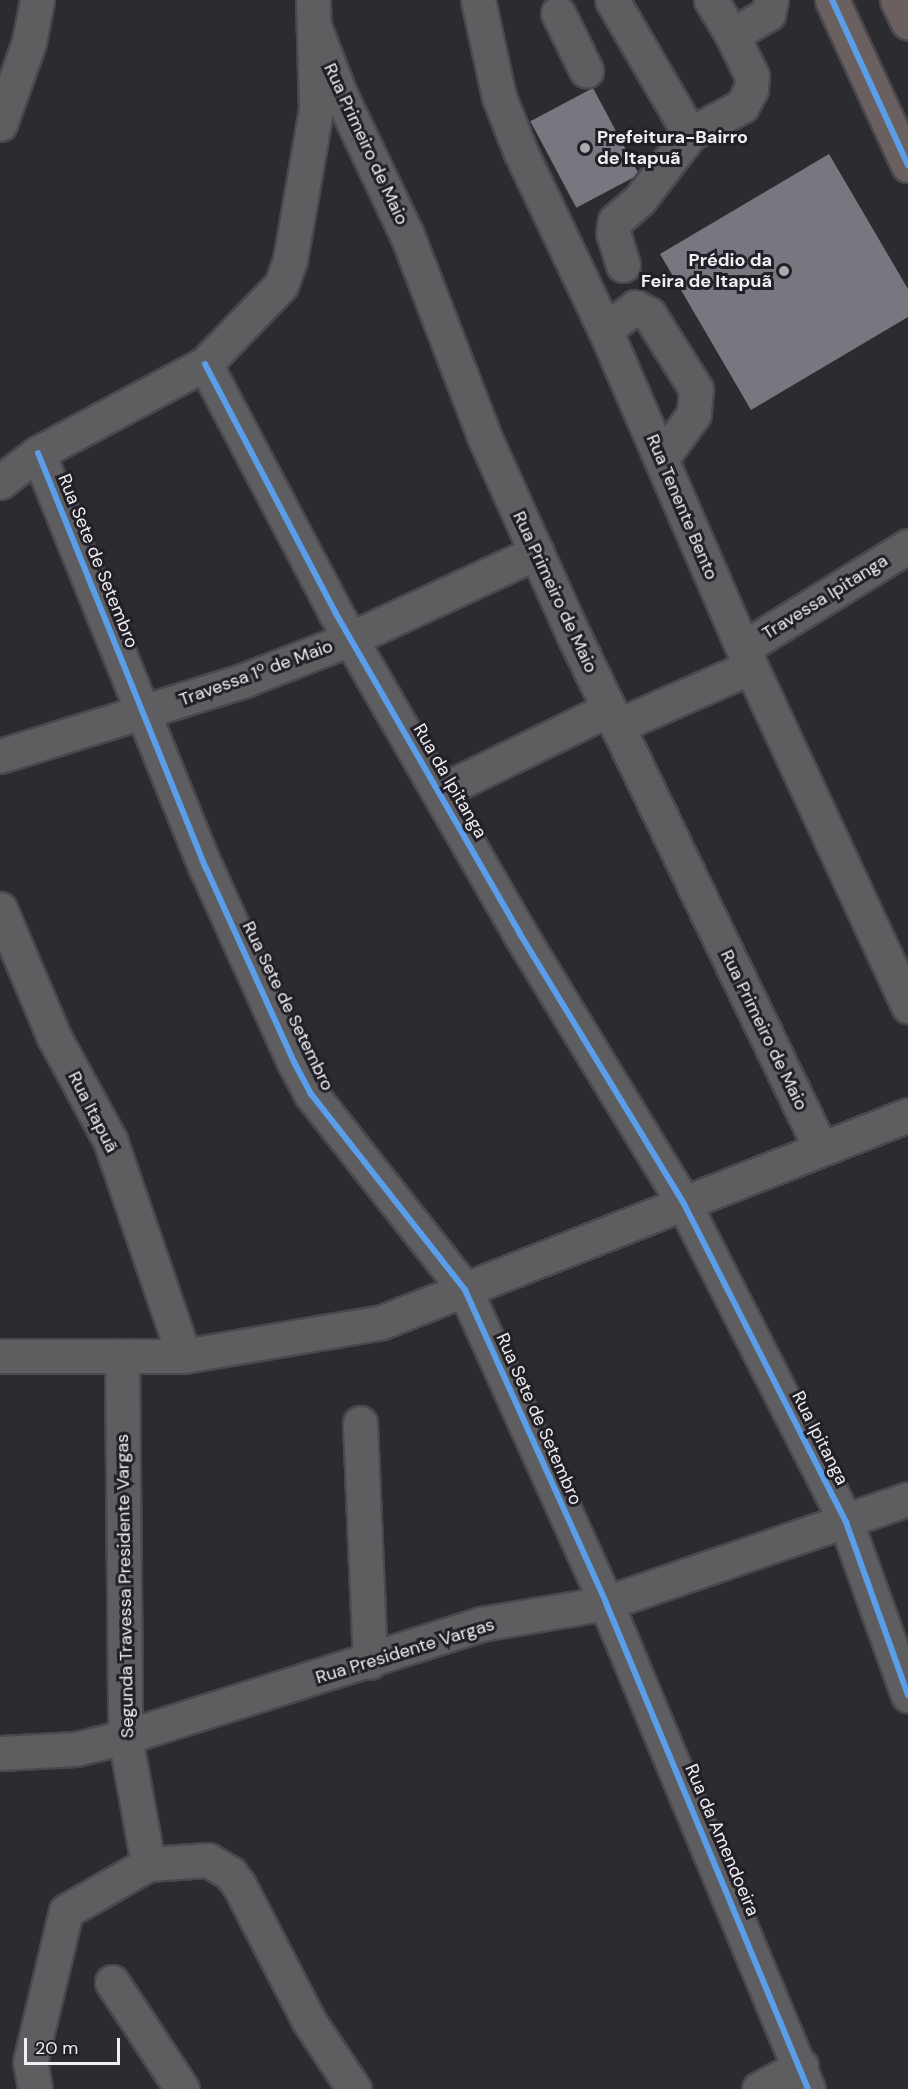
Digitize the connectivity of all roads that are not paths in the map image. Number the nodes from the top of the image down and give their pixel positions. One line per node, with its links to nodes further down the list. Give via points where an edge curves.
1 (37, 0): 13 (street, via 28,42)
2 (478, 0): 17 (street, Rua Tenente Bento, via 499,97 568,258)
3 (612, 0): 14 (street)
4 (711, 0): 11 (street)
5 (771, 0): 11 (street, via 768,14)
6 (832, 0): 15 (main road)
7 (897, 0): 10 (main road)
8 (314, 13): 18 (street, via 316,109 290,260 281,285); 23 (street, Rua Primeiro de Maio, via 340,94 407,234 484,436)
9 (559, 13): 12 (street)
10 (908, 23)
11 (732, 35): 14 (street, via 752,76 751,89 742,106)
12 (586, 70)
13 (0, 124)
14 (690, 134): 16 (street, via 640,198 615,221 613,233)
15 (908, 165)
16 (623, 265)
17 (604, 330): 20 (street, Rua Tenente Bento); 20 (street, via 635,307 649,314 696,389 694,414)
18 (205, 364): 19 (street); 24 (street, Rua da Ipitanga)
19 (38, 453): 21 (street); 26 (street, Rua Sete de Setembro)
20 (661, 459): 25 (street, Rua Tenente Bento)
21 (0, 483)
22 (908, 546): 25 (street, Travessa Ipitanga)
23 (537, 552): 24 (street, Travessa 1º de Maio); 27 (street, Rua Primeiro de Maio)
24 (351, 639): 26 (street, Travessa 1º de Maio, via 245,680); 29 (street, Rua da Ipitanga)
25 (747, 658): 27 (street, Travessa Ipitanga); 31 (street, Rua Tenente Bento)
26 (144, 711): 28 (street, Travessa 1º de Maio); 35 (street, Rua Sete de Setembro, via 206,868 311,1094)
27 (613, 717): 29 (street, Travessa Ipitanga); 33 (street, Rua Primeiro de Maio)
28 (0, 756)
29 (439, 792): 34 (street, Rua da Ipitanga)
30 (0, 909): 38 (street, Rua Itapuã, via 54,1037 110,1140)
31 (908, 1006)
32 (908, 1115): 33 (street)
33 (820, 1147): 34 (street)
34 (684, 1204): 35 (street); 41 (street, Rua Ipitanga)
35 (465, 1290): 38 (street, via 382,1322); 42 (street, Rua Sete de Setembro)
36 (0, 1356): 37 (street)
37 (122, 1356): 38 (street); 45 (street, Segunda Travessa Presidente Vargas)
38 (184, 1356)
39 (360, 1423): 43 (street)
40 (908, 1499): 41 (street, Rua Presidente Vargas)
41 (846, 1522): 42 (street, Rua Presidente Vargas); 44 (street, Rua Ipitanga)
42 (606, 1603): 43 (street, Rua Presidente Vargas, via 482,1624); 49 (street, Rua da Amendoeira)
43 (370, 1662): 45 (street, Rua Presidente Vargas)
44 (908, 1695)
45 (125, 1737): 46 (street, Rua Presidente Vargas, via 76,1749); 47 (street, Segunda Travessa Presidente Vargas)
46 (0, 1753)
47 (148, 1864): 50 (street, via 66,1911 30,2062); 52 (street, via 208,1860 230,1873 309,2021)
48 (112, 1982): 51 (street)
49 (804, 2078): 53 (street)
50 (35, 2089)
51 (182, 2089)
52 (354, 2089)
53 (759, 2089)

